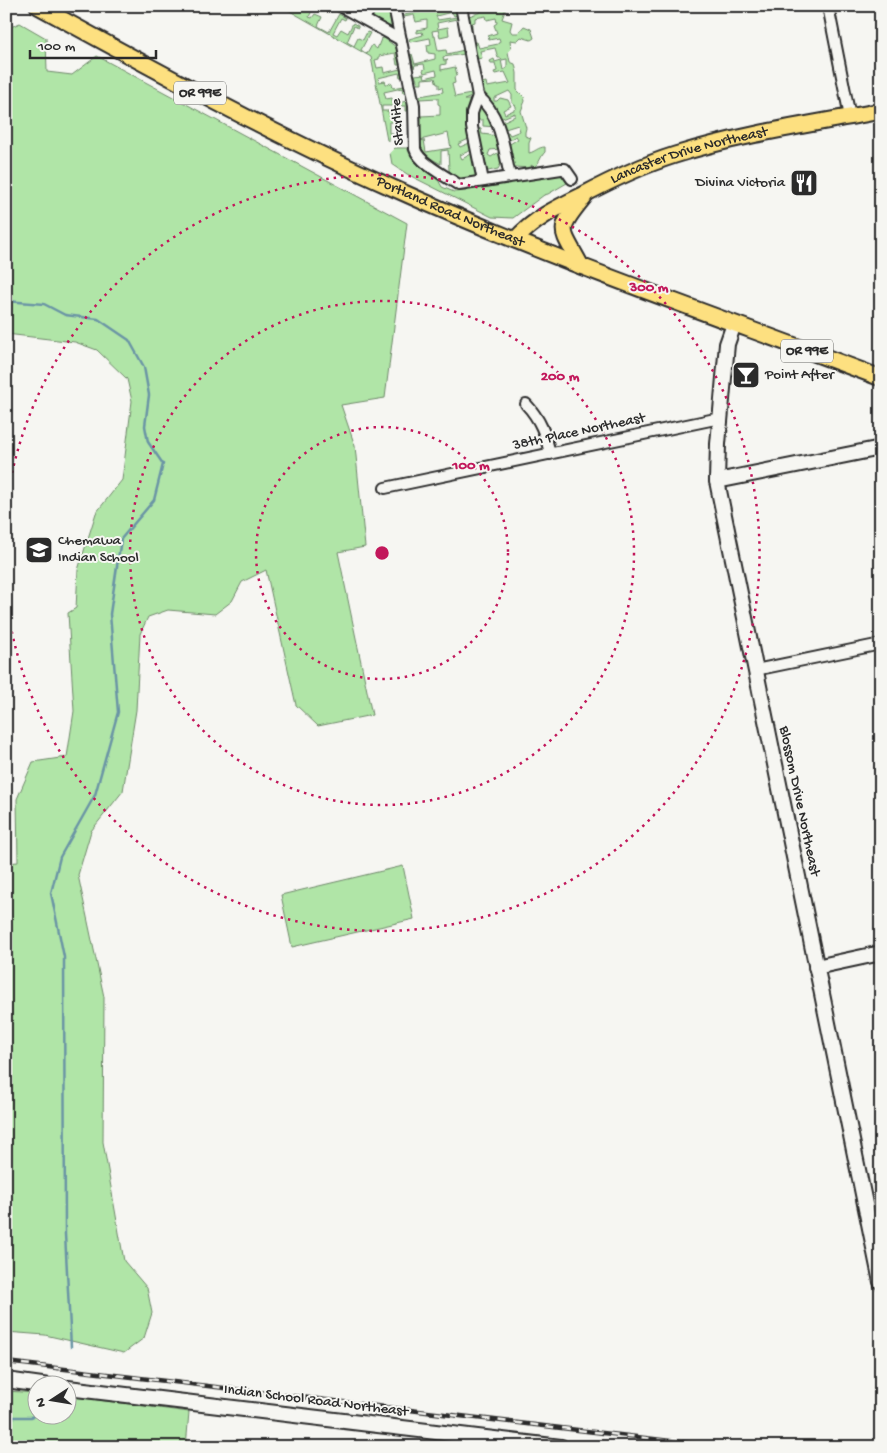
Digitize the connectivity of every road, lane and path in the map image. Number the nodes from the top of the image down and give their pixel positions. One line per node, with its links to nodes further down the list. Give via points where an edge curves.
1 (38, 6): 16 (main road, Portland Road Northeast / OR 99E, via 187,87 341,164)
2 (340, 6): 7 (street)
3 (371, 6): 7 (street)
4 (394, 6): 8 (street, Starlite)
5 (461, 6): 9 (street)
6 (828, 6): 11 (street)
7 (364, 19): 8 (street)
8 (401, 40): 14 (street, Starlite, via 414,105 416,154 459,185)
9 (478, 96): 12 (street, via 497,119); 14 (street, via 472,126)
10 (881, 112): 11 (main road, Lancaster Drive Northeast)
11 (850, 117): 15 (main road, Lancaster Drive Northeast, via 718,143 675,155)
12 (510, 176): 13 (street, Starlite, via 561,168); 14 (street, Starlite)
13 (572, 179)
14 (483, 181)
15 (588, 192): 16 (main road, Lancaster Drive Northeast, via 536,220); 17 (main road, via 563,227)
16 (515, 240): 17 (main road, Portland Road Northeast / OR 99E)
17 (581, 266): 18 (main road, Portland Road Northeast / OR 99E)
18 (734, 324): 19 (main road, Portland Road Northeast / OR 99E); 21 (street, Blossom Drive Northeast, via 727,344)
19 (881, 378)
20 (526, 404): 23 (street, via 539,421)
21 (720, 418): 23 (street, 38th Place Northeast); 24 (street, Blossom Drive Northeast)
22 (881, 448): 24 (street)
23 (550, 454): 25 (street, 38th Place Northeast)
24 (717, 481): 27 (street, Blossom Drive Northeast)
25 (385, 488)
26 (881, 644): 27 (street)
27 (755, 670): 29 (street, Blossom Drive Northeast)
28 (881, 953): 29 (street)
29 (816, 967): 30 (street, Blossom Drive Northeast)
30 (881, 1282)
31 (6, 1380): 32 (street)
32 (28, 1383)
33 (78, 1389): 34 (street, Indian School Road Northeast)
34 (561, 1447)

